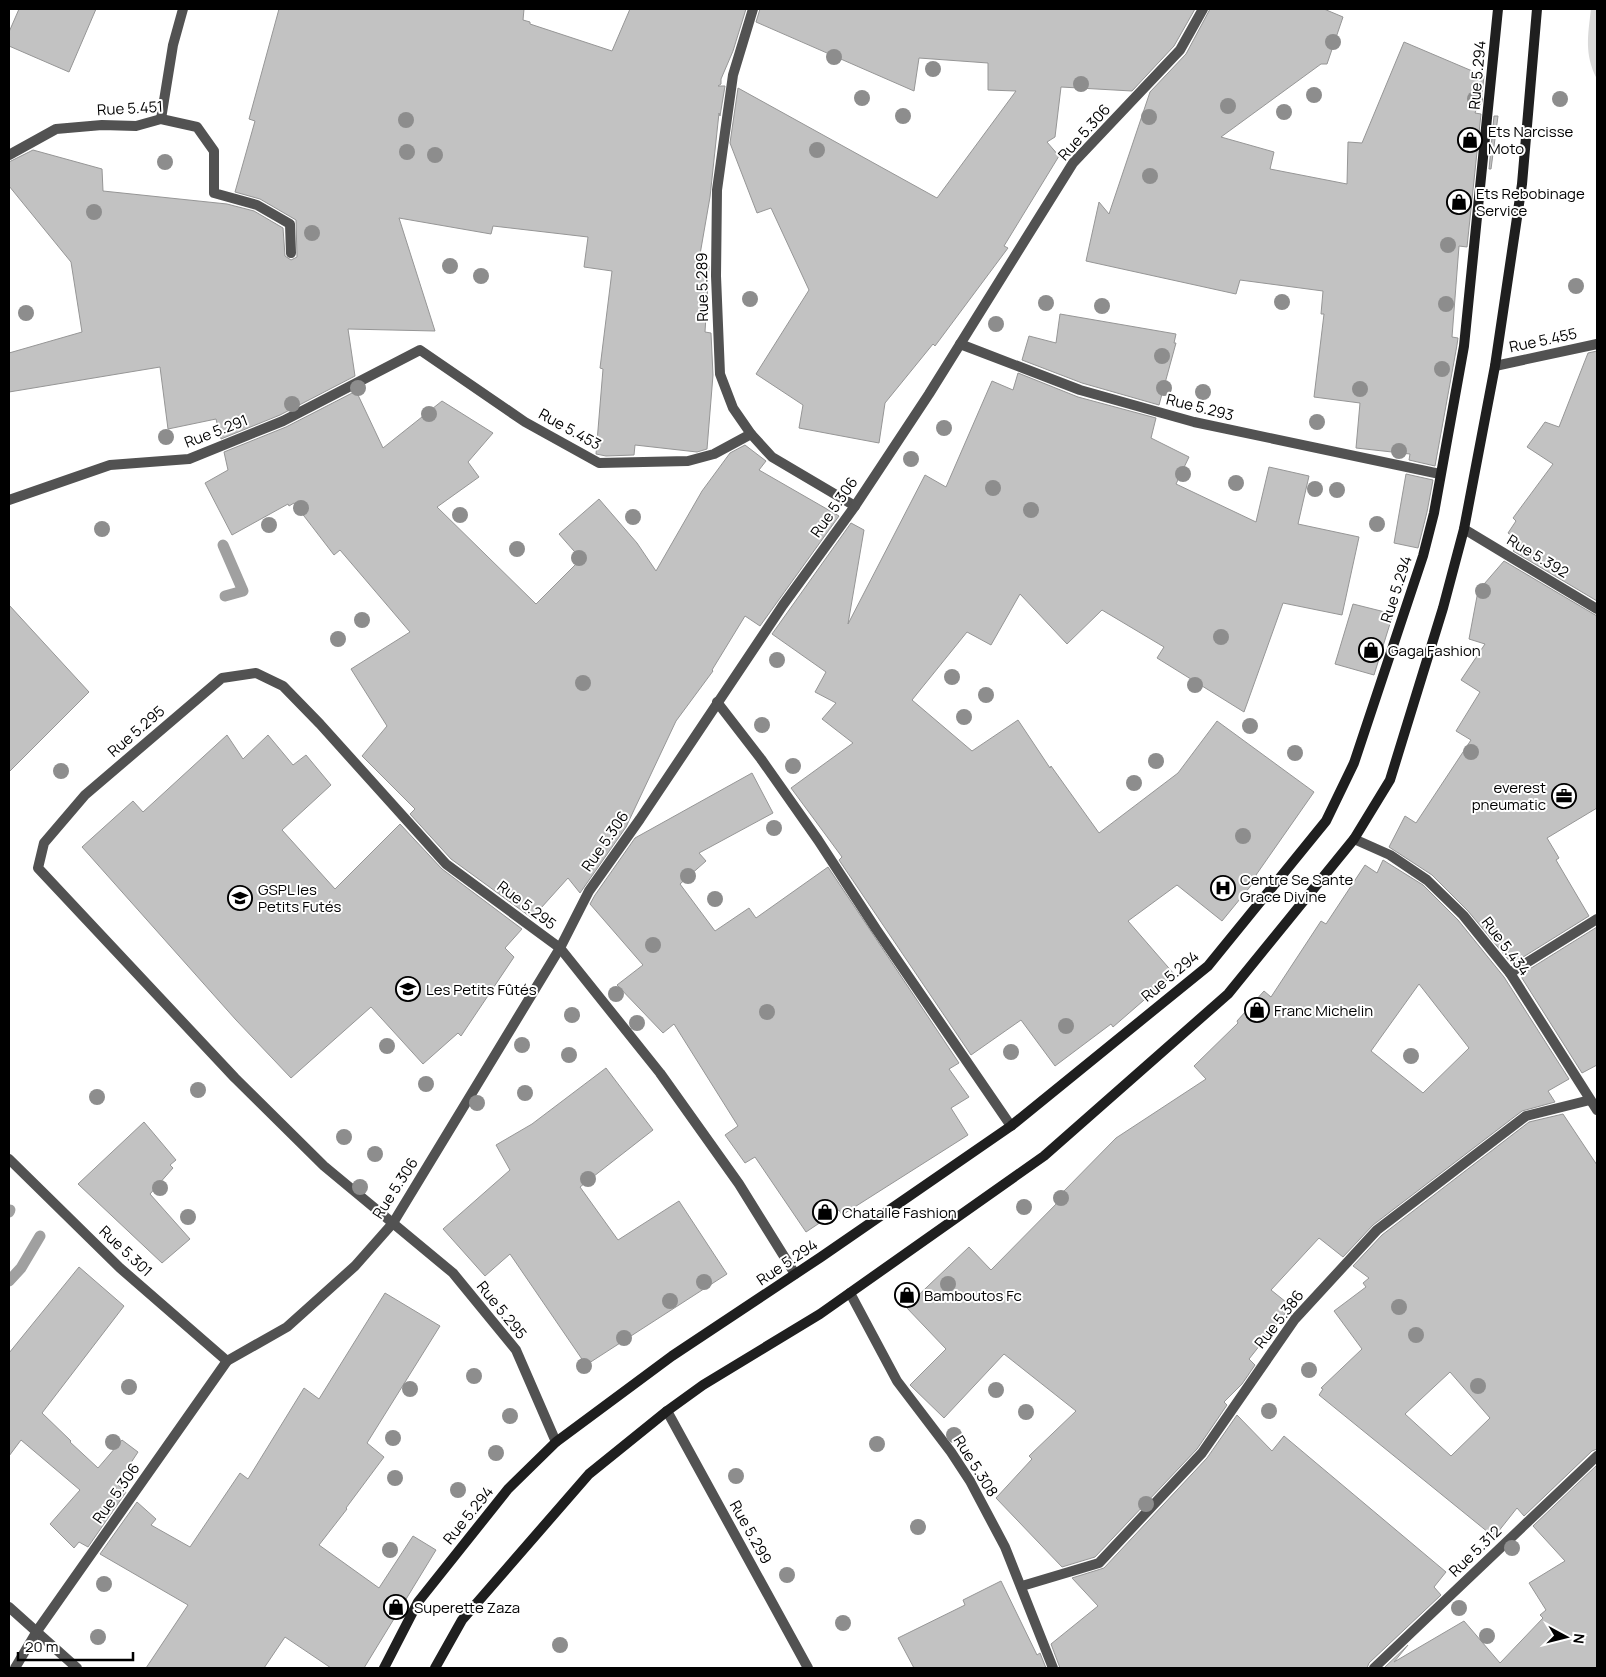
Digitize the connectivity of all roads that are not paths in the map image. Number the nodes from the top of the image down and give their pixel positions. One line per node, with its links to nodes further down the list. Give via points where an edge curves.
1 (183, 9): 6 (street, via 173,45)
2 (753, 9): 13 (street, Rue 5.289, via 733,75 717,190 716,276 720,374 733,408)
3 (1203, 9): 9 (street, Rue 5.306, via 1180,50 1073,163)
4 (1498, 9): 14 (main road, Rue 5.294, via 1464,346)
5 (1537, 9): 12 (main road, via 1522,184)
6 (161, 119): 7 (street, Rue 5.451, via 136,126 56,129); 8 (street, Rue 5.451, via 197,127 214,151 214,193 257,205 290,224)
7 (9, 155)
8 (291, 253)
9 (960, 344): 14 (street, Rue 5.293, via 1080,390 1194,422); 16 (street, Rue 5.306)
10 (1597, 344): 12 (street, Rue 5.455)
11 (420, 350): 13 (street, Rue 5.453, via 525,422 599,463 688,461 714,454); 15 (street, Rue 5.291, via 283,420 189,460 110,465)
12 (1495, 366): 17 (main road)
13 (751, 434): 16 (street, Rue 5.289, via 772,457)
14 (1440, 474): 26 (main road, Rue 5.294, via 1423,556 1354,763 1326,821 1208,966)
15 (9, 500)
16 (855, 506): 19 (street, Rue 5.306)
17 (1464, 529): 18 (street, Rue 5.392); 20 (main road, via 1390,780)
18 (1597, 608)
19 (717, 702): 22 (street, Rue 5.306, via 589,891); 26 (street, via 818,840)
20 (1354, 838): 23 (street, Rue 5.434, via 1390,855 1426,880 1463,915); 30 (main road, via 1228,994 1044,1156)
21 (1597, 919): 23 (street)
22 (560, 948): 28 (street, Rue 5.306); 28 (street, Rue 5.295, via 446,864 283,686 256,673 222,678 85,795 44,843 38,868 234,1078 324,1166); 29 (street, Rue 5.295, via 660,1073 739,1184)
23 (1510, 973): 24 (street, Rue 5.434)
24 (1590, 1100): 25 (street, Rue 5.434); 35 (street, Rue 5.386, via 1526,1116 1377,1230 1295,1319 1202,1452 1099,1563)
25 (1597, 1110)
26 (1011, 1126): 29 (main road, Rue 5.294)
27 (9, 1159): 31 (street, Rue 5.301, via 120,1268)
28 (392, 1223): 31 (street, Rue 5.306, via 355,1266 287,1327); 33 (street, Rue 5.295, via 453,1273 516,1350)
29 (795, 1274): 33 (main road, Rue 5.294, via 672,1356)
30 (850, 1293): 32 (main road); 35 (street, Rue 5.308, via 897,1382 970,1481)
31 (227, 1361): 37 (street, Rue 5.306)
32 (667, 1411): 41 (main road, via 588,1474 462,1620); 42 (street, Rue 5.299)
33 (556, 1442): 40 (main road, Rue 5.294, via 508,1489 418,1602)
34 (1597, 1456): 44 (street, Rue 5.312)
35 (1022, 1586): 43 (street, Rue 5.308)
36 (9, 1607): 37 (street)
37 (37, 1631): 38 (street, Rue 5.306); 39 (street)
38 (14, 1668)
39 (77, 1668)
40 (384, 1668)
41 (435, 1668)
42 (808, 1668)
43 (1053, 1668)
44 (1374, 1668)

